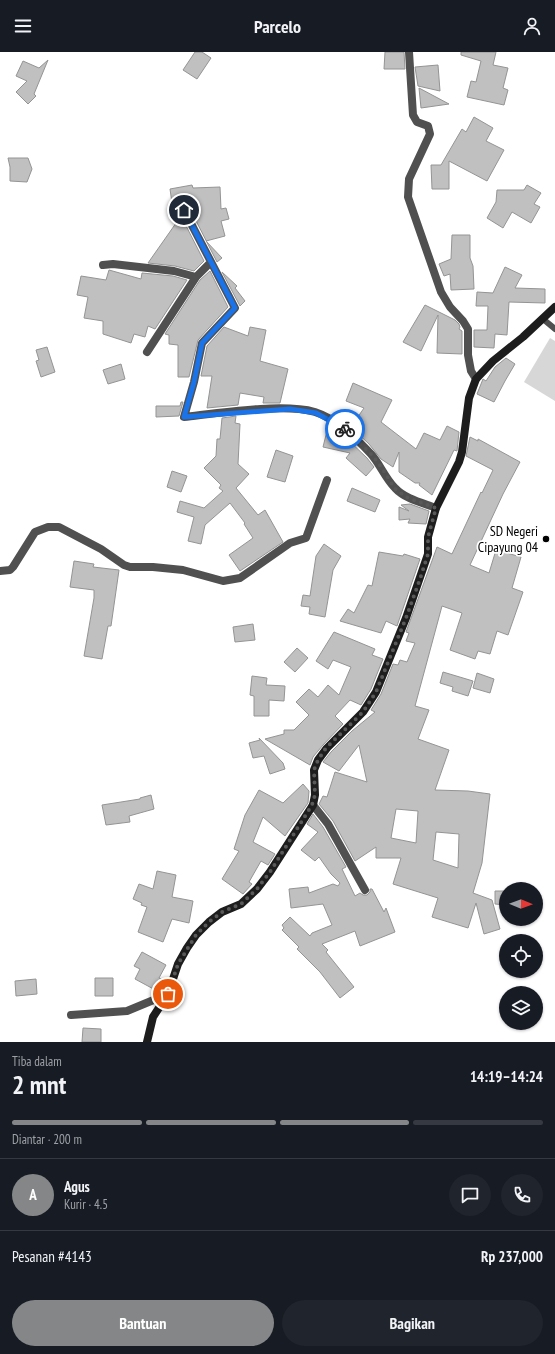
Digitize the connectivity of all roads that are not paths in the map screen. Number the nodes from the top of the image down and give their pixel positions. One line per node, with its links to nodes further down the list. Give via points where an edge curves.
1 (409, 52): 10 (street, via 413,115 417,122 428,126 430,134 409,179 408,197 441,292 468,330 469,360 471,372)
2 (184, 210): 3 (street)
3 (211, 262): 5 (street); 12 (street, via 235,308 202,343 184,417 290,409 316,413 349,431 372,455 401,494)
4 (103, 264): 5 (street, via 174,271)
5 (196, 277): 9 (street)
6 (555, 307): 7 (street)
7 (543, 319): 8 (lane); 10 (street, via 493,361)
8 (555, 329)
9 (147, 352)
10 (476, 379): 12 (street, via 469,398 459,462)
11 (327, 480): 13 (street, via 306,538 290,543 240,578 223,581 184,570 124,565 101,549 59,528 48,527 35,532 10,570)
12 (436, 508): 14 (street, via 428,537 428,554 420,579 379,685 363,712 326,748 318,760 314,770 315,795)
13 (0, 571)
14 (312, 805): 15 (street, via 328,824); 16 (street, via 257,889 241,904 222,912 196,935 178,964)
15 (365, 890)
16 (168, 994): 17 (street, via 127,1011); 18 (street, via 153,1017)
17 (71, 1016)
18 (147, 1042)

